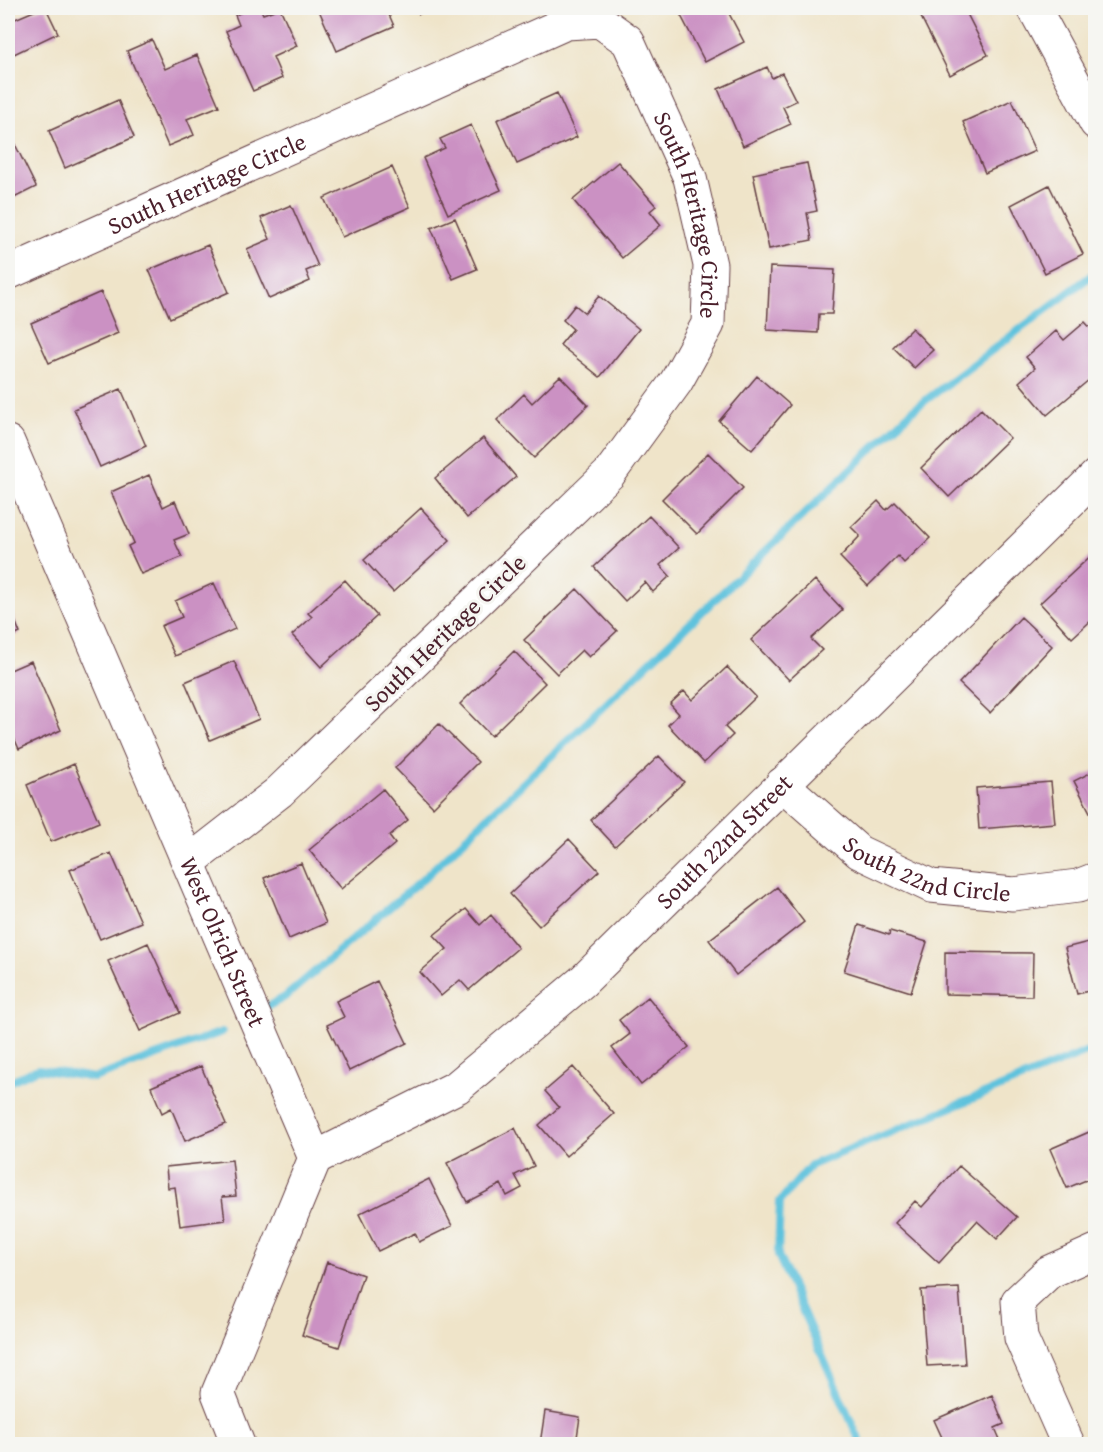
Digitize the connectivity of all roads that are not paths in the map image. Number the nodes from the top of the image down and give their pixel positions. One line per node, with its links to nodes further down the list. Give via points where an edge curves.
1 (1034, 8): 2 (street)
2 (1095, 123)
3 (8, 273): 8 (street, South Heritage Circle, via 566,23 600,21 628,41 690,178 710,265 708,324 676,382 609,474 279,792)
4 (8, 442): 6 (street, West Olrich Street)
5 (1095, 476): 7 (street, South 22nd Street)
6 (19, 506): 8 (street, West Olrich Street)
7 (782, 784): 9 (street, South 22nd Circle, via 859,852 931,886 1013,894 1078,886); 10 (street, South 22nd Street, via 583,981 457,1087)
8 (189, 862): 10 (street, West Olrich Street)
9 (1095, 879)
10 (315, 1158): 12 (street, via 218,1393)
11 (1095, 1251): 13 (street, via 1049,1272 1018,1301 1021,1338)
12 (238, 1444)
13 (1068, 1444)

